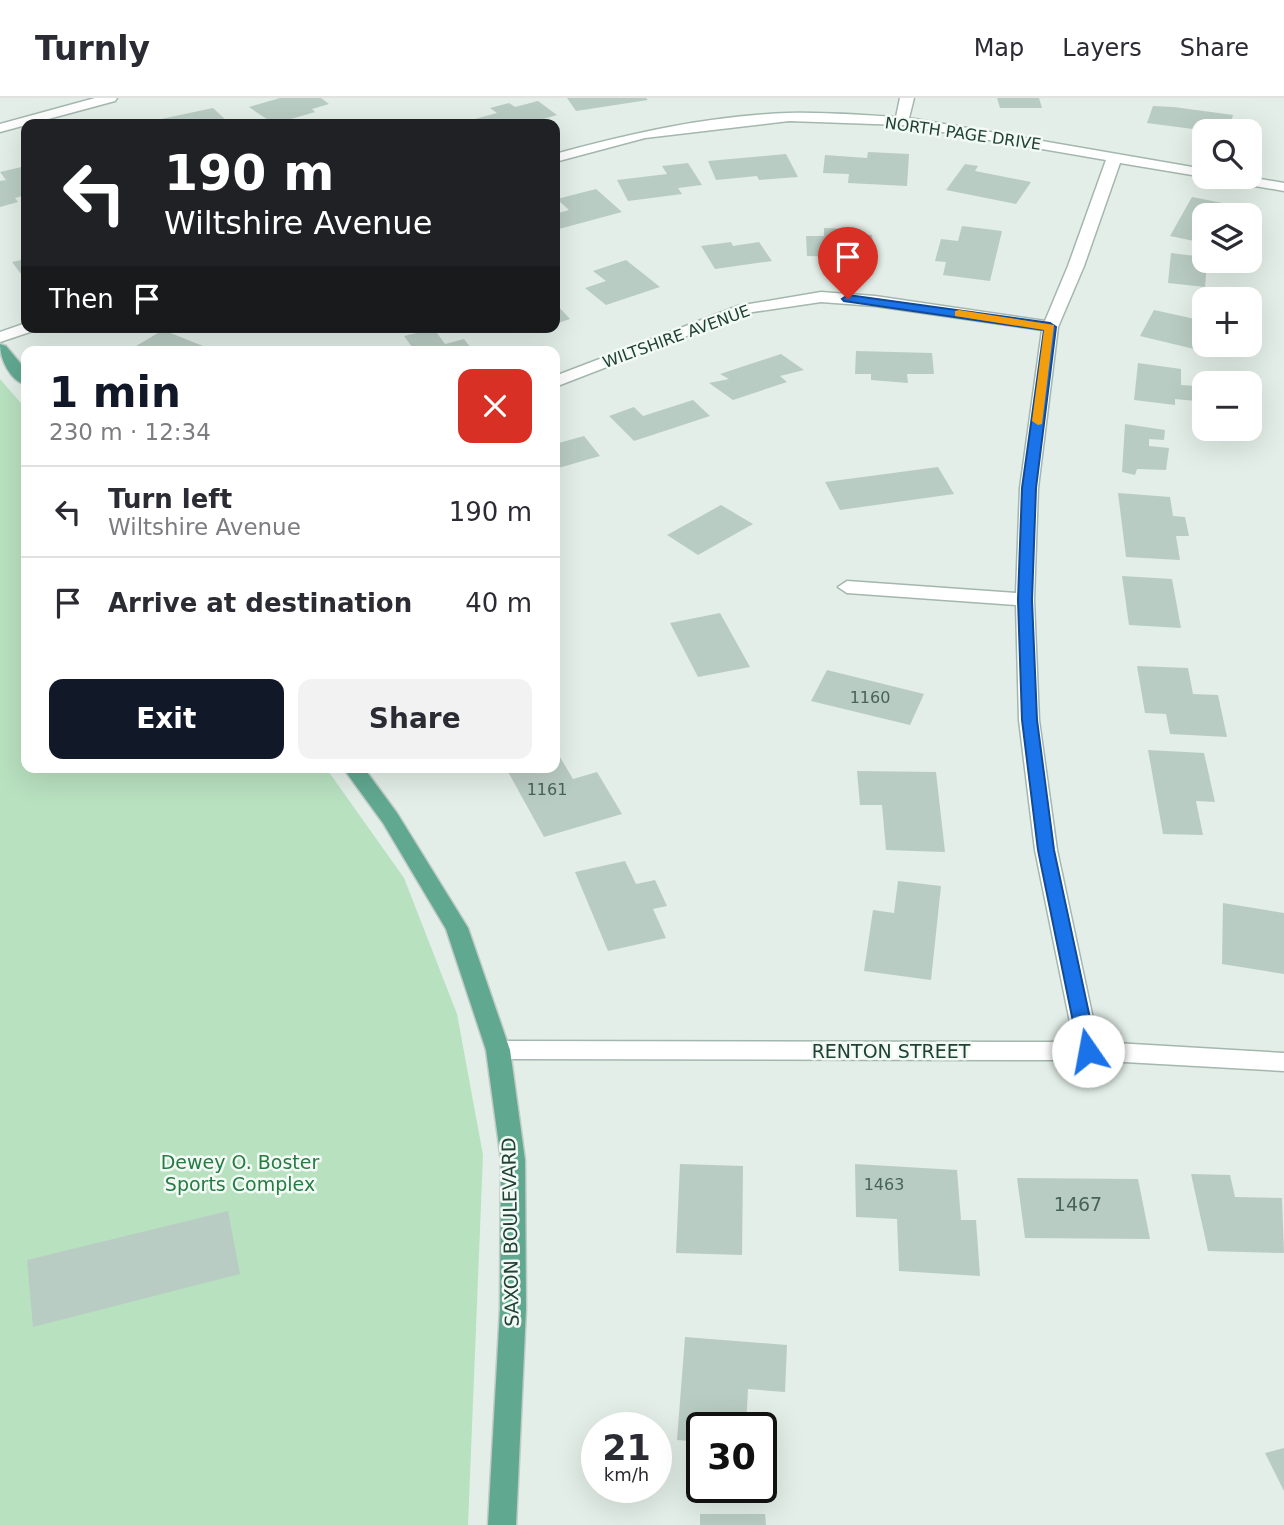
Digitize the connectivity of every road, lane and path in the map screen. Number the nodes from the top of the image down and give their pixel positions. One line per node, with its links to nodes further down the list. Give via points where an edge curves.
1 (110, 98): 3 (street)
2 (907, 98): 4 (street)
3 (33, 119)
4 (902, 121): 7 (street, NORTH PAGE DRIVE); 8 (street, NORTH PAGE DRIVE, via 789,117 720,123 644,134)
5 (21, 122): 6 (street)
6 (0, 128)
7 (1115, 156): 9 (street, NORTH PAGE DRIVE); 12 (street)
8 (560, 157)
9 (1192, 171)
10 (1262, 183): 11 (street)
11 (1284, 187)
12 (1050, 327): 17 (street, WILTSHIRE AVENUE, via 821,297 743,309); 19 (street, via 1029,488)
13 (21, 330): 14 (street)
14 (0, 337)
15 (0, 349): 16 (main road)
16 (21, 374)
17 (560, 380)
18 (847, 587): 19 (street)
19 (1025, 600): 22 (street, via 1029,720 1046,850)
20 (356, 773): 21 (main road, SAXON BOULEVARD, via 390,818 457,928)
21 (498, 1050): 22 (street, RENTON STREET); 24 (main road, SAXON BOULEVARD, via 513,1160 513,1309)
22 (1088, 1051): 23 (street, RENTON STREET)
23 (1284, 1062)
24 (502, 1525)

